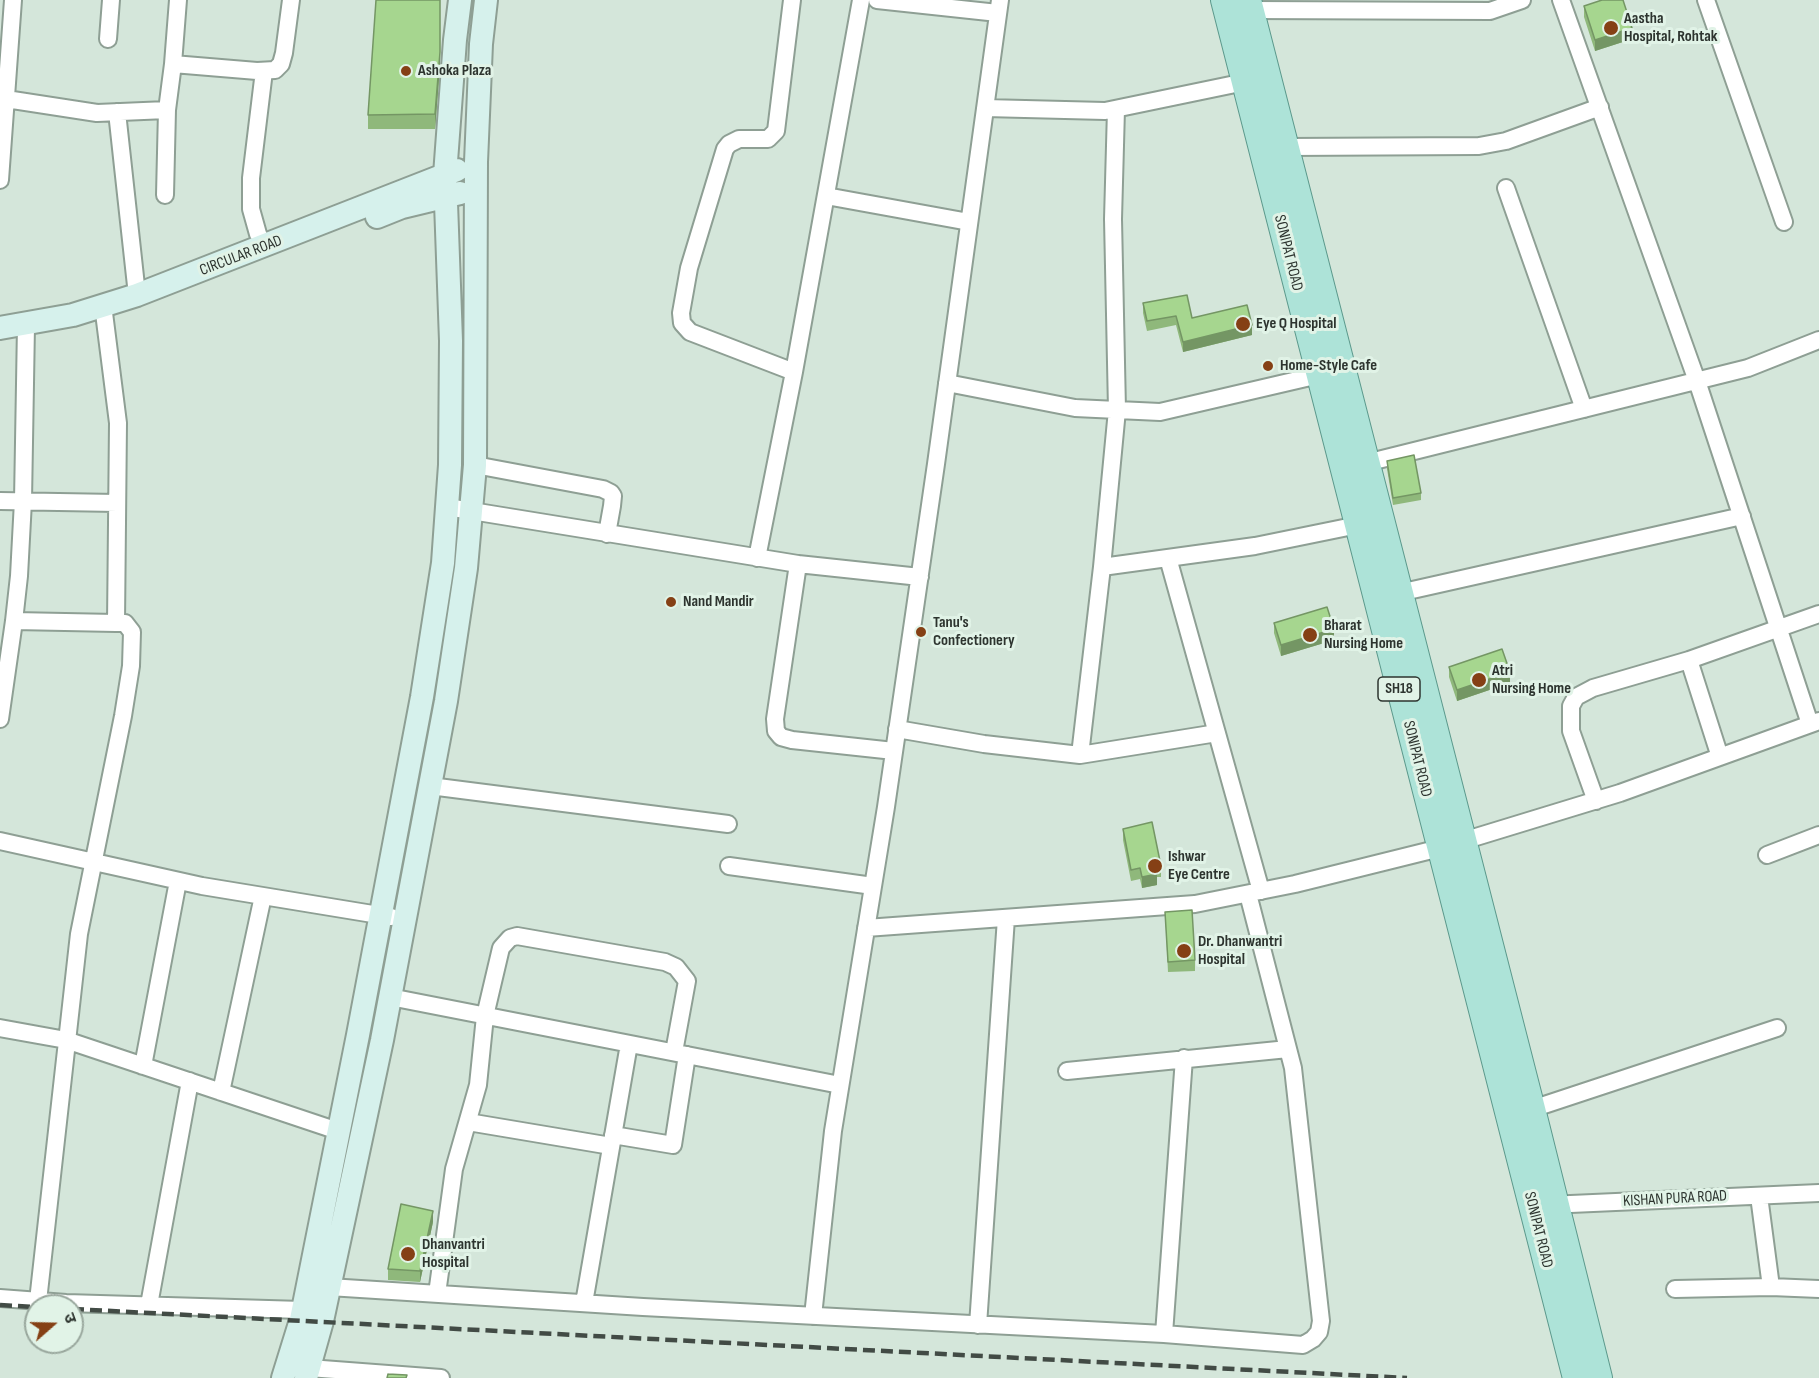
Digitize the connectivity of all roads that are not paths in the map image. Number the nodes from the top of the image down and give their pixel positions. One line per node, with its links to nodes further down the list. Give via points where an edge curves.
1 (13, 0): 17 (street)
2 (111, 0): 16 (street)
3 (178, 0): 18 (street)
4 (291, 0): 19 (street, via 281,64)
5 (460, 0): 30 (main road)
6 (486, 0): 28 (main road)
7 (792, 0): 44 (street, via 776,131 768,139 739,139 725,149 689,268 681,314 690,332)
8 (861, 0): 34 (street)
9 (877, 0): 15 (street)
10 (1224, 0): 20 (main road, SONIPAT ROAD / SH18)
11 (1522, 0): 14 (street, via 1490,11)
12 (1561, 0): 22 (street)
13 (1706, 0): 36 (street)
14 (1249, 5): 27 (main road, SONIPAT ROAD / SH18)
15 (999, 7): 23 (street)
16 (108, 39)
17 (5, 47): 21 (street)
18 (173, 64): 19 (street); 25 (street)
19 (264, 71): 37 (street, via 251,209)
20 (1245, 82): 24 (street); 45 (main road, SONIPAT ROAD / SH18)
21 (6, 99): 26 (street, via 97,113); 29 (street)
22 (1599, 107): 27 (street, via 1506,141 1479,146); 46 (street)
23 (985, 108): 24 (street); 35 (street)
24 (1116, 109): 49 (street, via 1113,219)
25 (167, 110): 26 (street); 33 (street)
26 (117, 112): 38 (street)
27 (1286, 147): 50 (main road, SONIPAT ROAD / SH18)
28 (476, 162): 30 (main road, CIRCULAR ROAD); 32 (main road)
29 (0, 180)
30 (446, 186): 32 (main road, CIRCULAR ROAD); 37 (main road, CIRCULAR ROAD); 39 (main road, CIRCULAR ROAD, via 402,207 158,299); 55 (main road, via 451,341)
31 (1506, 188): 48 (street)
32 (476, 189): 51 (main road)
33 (165, 195)
34 (826, 196): 35 (street); 44 (street)
35 (969, 222): 47 (street)
36 (1784, 222)
37 (265, 247): 38 (main road, CIRCULAR ROAD)
38 (136, 295): 39 (main road, CIRCULAR ROAD)
39 (104, 311): 41 (main road, CIRCULAR ROAD, via 82,325); 54 (street, via 118,423)
40 (0, 328): 41 (main road, CIRCULAR ROAD)
41 (26, 331): 42 (main road, CIRCULAR ROAD); 53 (street)
42 (0, 339)
43 (1819, 340): 46 (street, via 1748,368)
44 (794, 372): 60 (street)
45 (1320, 375): 49 (street, via 1160,412); 58 (main road, SONIPAT ROAD / SH18)
46 (1697, 381): 48 (street); 57 (street)
47 (947, 383): 49 (street, via 1075,408); 64 (street)
48 (1584, 409): 50 (street)
49 (1117, 410): 63 (street)
50 (1366, 463): 65 (main road, SONIPAT ROAD / SH18)
51 (475, 465): 56 (main road); 59 (street, via 611,493)
52 (0, 501): 53 (street)
53 (23, 501): 54 (street); 67 (street)
54 (117, 503): 68 (street)
55 (447, 507): 56 (street); 70 (main road)
56 (471, 511): 59 (street); 71 (main road)
57 (1742, 516): 65 (street); 69 (street)
58 (1358, 525): 61 (street, via 1255,546); 85 (main road, SONIPAT ROAD / SH18)
59 (608, 534): 60 (street)
60 (757, 558): 62 (street)
61 (1168, 558): 63 (street); 76 (street)
62 (798, 564): 64 (street); 77 (street, via 776,731 792,740)
63 (1102, 567): 78 (street)
64 (920, 577): 75 (street)
65 (1399, 593): 85 (main road, SONIPAT ROAD / SH18)
66 (1819, 614): 69 (street)
67 (14, 621): 68 (street); 73 (street)
68 (116, 623): 87 (street, via 124,623 132,632 131,666)
69 (1779, 628): 72 (street); 74 (street)
70 (433, 629): 71 (main road); 93 (main road)
71 (456, 634): 80 (main road)
72 (1689, 660): 79 (street); 81 (street, via 1593,688 1576,697 1571,706 1571,731)
73 (0, 719)
74 (1815, 722): 79 (street)
75 (897, 729): 77 (street); 78 (street, via 984,744)
76 (1217, 733): 78 (street); 91 (street)
77 (894, 751): 90 (street)
78 (1080, 754)
79 (1720, 757): 81 (street)
80 (430, 786): 82 (street); 95 (main road)
81 (1596, 801): 85 (street)
82 (728, 824)
83 (1819, 835): 86 (street)
84 (0, 841): 87 (street)
85 (1451, 845): 91 (street); 111 (main road, SONIPAT ROAD / SH18); 117 (main road, SONIPAT ROAD / SH18)
86 (1767, 855)
87 (93, 862): 89 (street); 101 (street, via 79,934)
88 (729, 866): 90 (street)
89 (178, 881): 92 (street); 106 (street)
90 (873, 886): 96 (street)
91 (1254, 892): 94 (street, via 1195,904); 103 (street)
92 (263, 896): 93 (street); 110 (street)
93 (380, 915): 95 (street); 113 (main road)
94 (1006, 918): 96 (street); 131 (street)
95 (405, 920): 97 (main road)
96 (866, 928): 109 (street)
97 (390, 997): 98 (street); 118 (main road)
98 (484, 1016): 102 (street); 104 (street, via 501,948 510,938 517,936 665,962 676,966 687,981); 112 (street, via 478,1085)
99 (0, 1028): 101 (street)
100 (1777, 1028): 111 (street)
101 (66, 1040): 106 (street); 122 (street)
102 (629, 1044): 104 (street); 114 (street)
103 (1288, 1049): 105 (street); 132 (street, via 1319,1299 1319,1332 1303,1345)
104 (680, 1054): 109 (street); 114 (street, via 673,1145)
105 (1184, 1058): 107 (street); 132 (street)
106 (143, 1066): 108 (street)
107 (1067, 1071)
108 (189, 1081): 110 (street); 128 (street)
109 (840, 1085): 130 (street)
110 (221, 1092): 113 (street)
111 (1532, 1108): 117 (main road, SONIPAT ROAD / SH18)
112 (468, 1122): 114 (street); 123 (street, via 454,1169)
113 (338, 1131): 129 (main road)
114 (612, 1141): 127 (street)
115 (1819, 1193): 116 (street, KISHAN PURA ROAD)
116 (1759, 1196): 117 (street, KISHAN PURA ROAD); 119 (street)
117 (1544, 1205): 136 (main road, SONIPAT ROAD / SH18); 137 (main road, SONIPAT ROAD / SH18)
118 (330, 1287): 123 (street); 133 (main road)
119 (1771, 1287): 120 (street); 121 (street)
120 (1675, 1288)
121 (1819, 1289)
122 (39, 1294)
123 (437, 1294): 127 (street)
124 (0, 1298): 125 (street)
125 (24, 1300)
126 (84, 1303): 128 (street)
127 (584, 1303): 130 (street)
128 (149, 1305): 129 (street)
129 (302, 1310): 134 (main road)
130 (813, 1316): 131 (street)
131 (978, 1325): 132 (street)
132 (1164, 1334)
133 (307, 1373): 135 (street)
134 (283, 1378)
135 (441, 1378)
136 (1576, 1378)
137 (1599, 1378)

